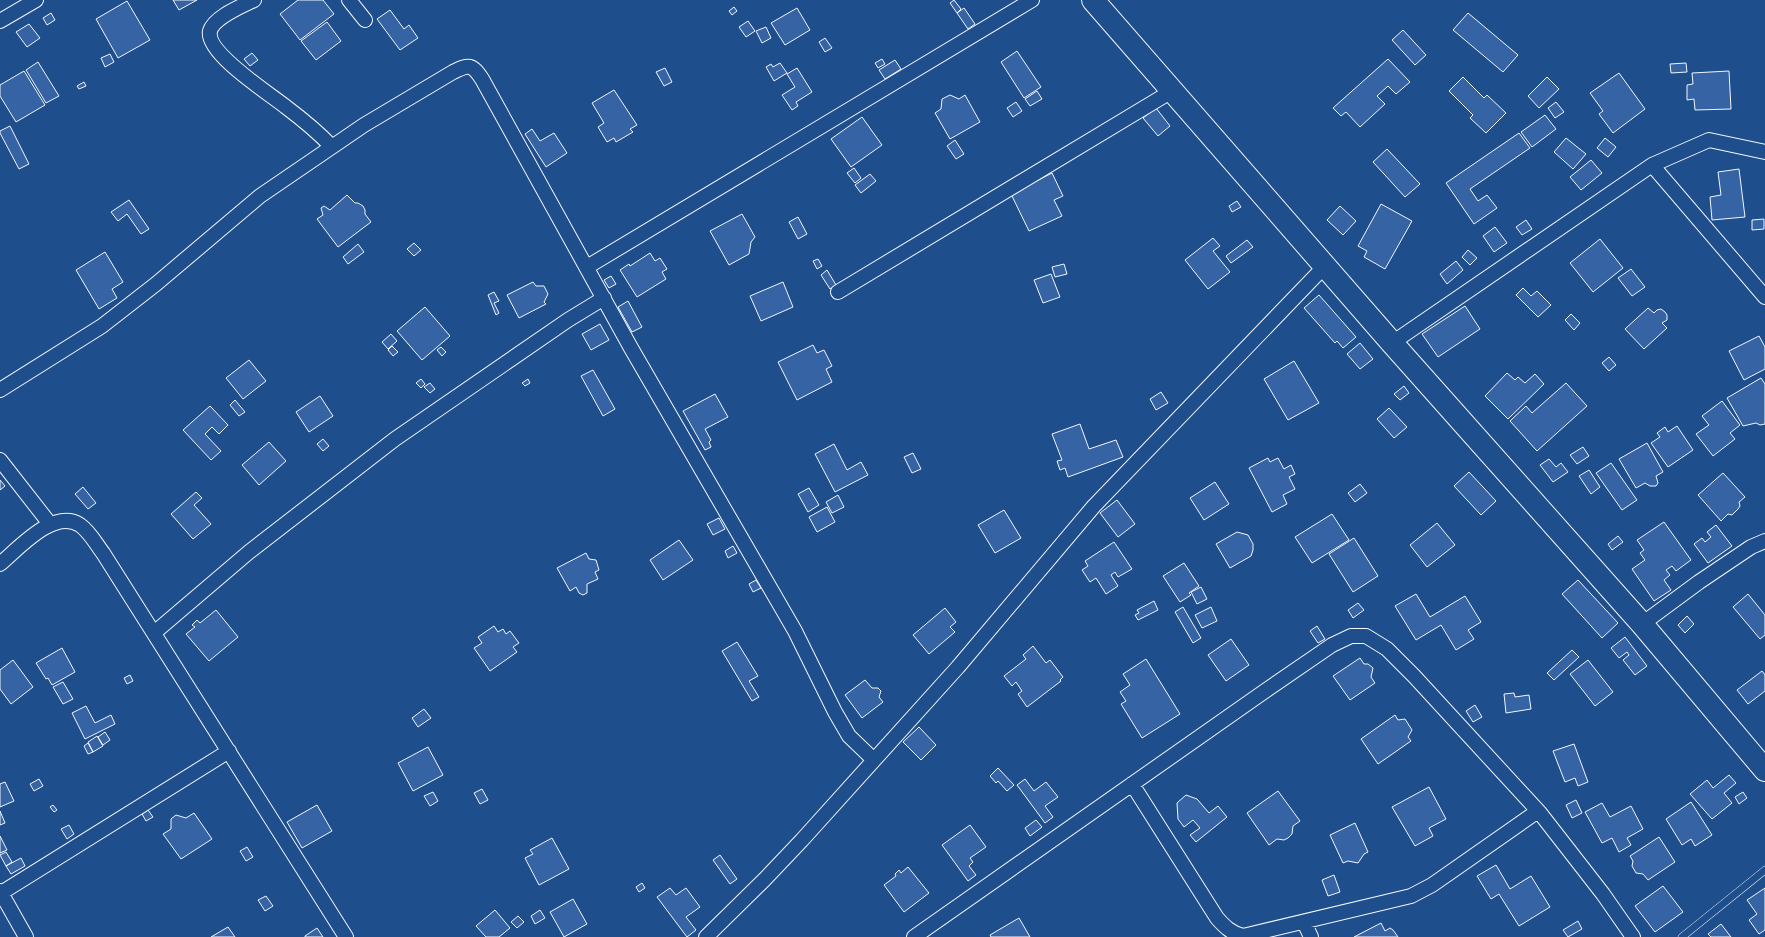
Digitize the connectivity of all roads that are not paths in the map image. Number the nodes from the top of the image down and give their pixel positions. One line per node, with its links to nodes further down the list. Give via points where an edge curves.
1 (36, 0): 7 (street)
2 (254, 0): 9 (street, via 214,24 210,32 211,39 226,61 291,111)
3 (349, 0): 6 (street)
4 (1032, 0): 13 (street)
5 (1093, 0): 8 (highway)
6 (365, 20)
7 (0, 21)
8 (1172, 91): 12 (highway); 14 (street)
9 (332, 147): 13 (street, via 453,72 464,66 471,66 482,79); 18 (street, via 260,196 102,326)
10 (1765, 152): 11 (street, via 1709,140)
11 (1652, 165): 15 (street); 17 (street)
12 (1325, 266): 17 (highway); 26 (street, via 1094,506 958,667)
13 (586, 267): 16 (street)
14 (838, 292)
15 (1765, 297)
16 (604, 298): 24 (street, via 395,438 249,552); 26 (street, via 795,631 835,712 850,736)
17 (1392, 344): 23 (highway)
18 (0, 390)
19 (0, 460): 20 (street)
20 (50, 524): 22 (street); 24 (street, via 66,520 86,530 104,553)
21 (1765, 541): 23 (street, via 1744,551)
22 (0, 564)
23 (1642, 624): 27 (highway)
24 (154, 633): 25 (street)
25 (229, 751): 31 (street); 34 (street)
26 (874, 760): 35 (street, via 765,879)
27 (1765, 770)
28 (1132, 784): 29 (street, via 1332,645 1351,636 1366,636 1387,649 1414,676); 32 (street, via 1227,930 1243,936); 36 (street)
29 (1538, 811): 32 (street, via 1432,885 1411,896); 38 (street)
30 (1765, 870): 39 (lane)
31 (0, 892): 33 (street)
32 (1304, 922): 37 (street)
33 (26, 937)
34 (346, 937)
35 (706, 937)
36 (914, 937)
37 (1311, 937)
38 (1634, 937)
39 (1682, 937)

